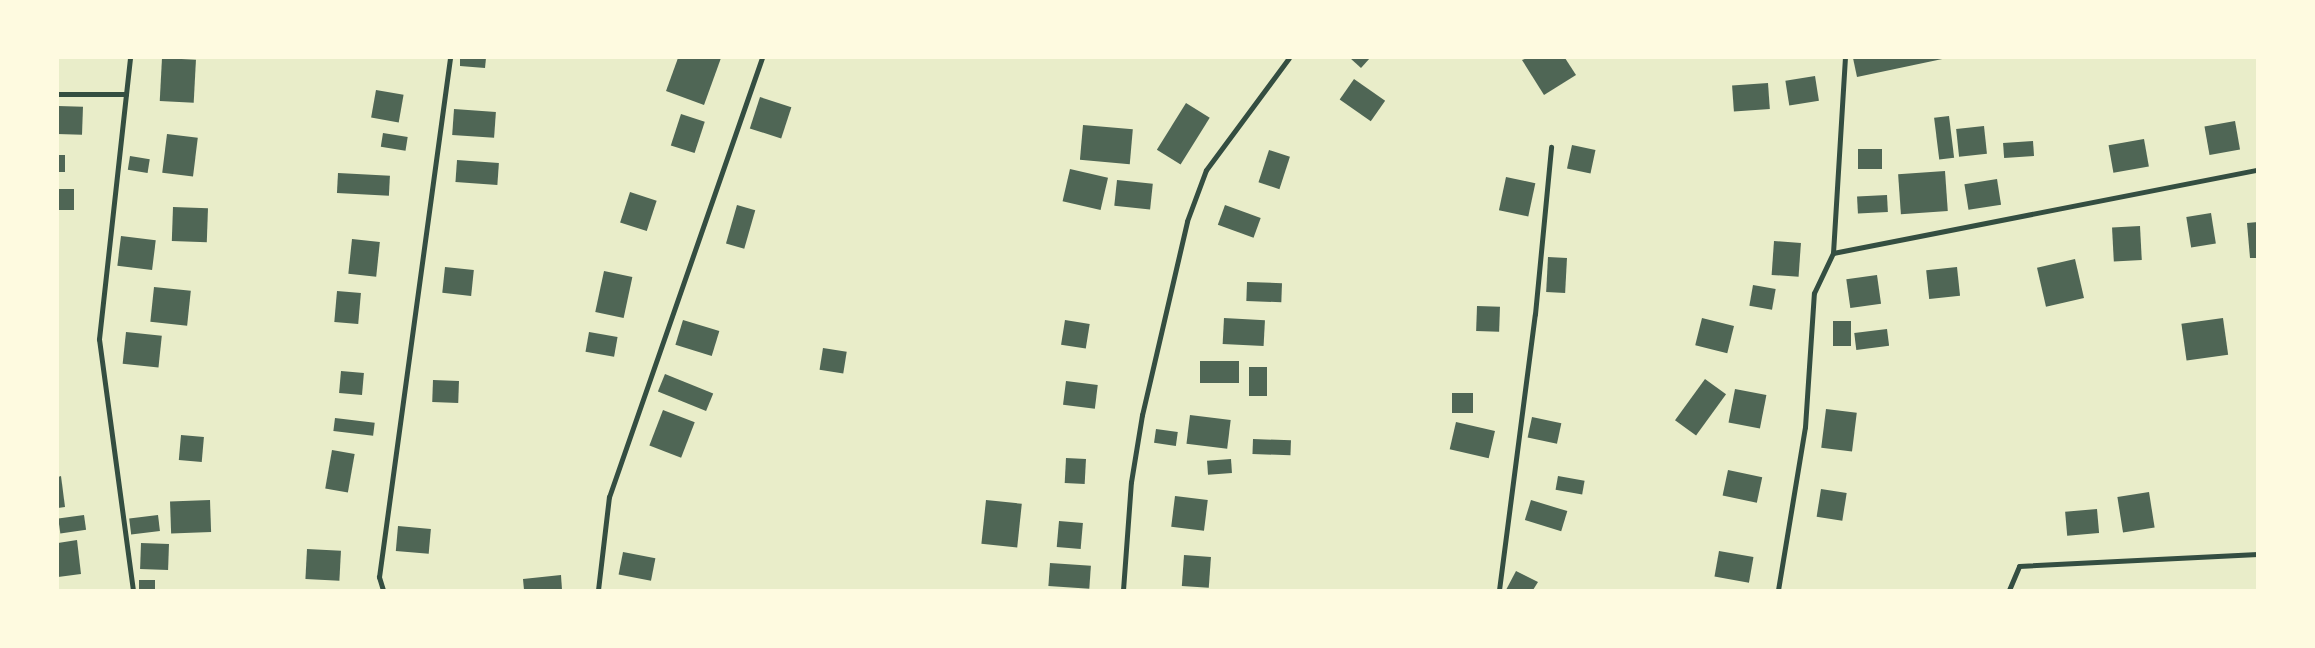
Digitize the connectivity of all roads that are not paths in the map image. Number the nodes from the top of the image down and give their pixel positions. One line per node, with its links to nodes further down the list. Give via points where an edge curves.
1 (130, 58): 7 (street)
2 (450, 58): 13 (street, via 379,577)
3 (762, 58): 14 (street, via 609,497)
4 (1289, 58): 15 (street, via 1206,170 1187,222 1142,415 1131,482)
5 (1845, 58): 10 (street)
6 (58, 94): 7 (street)
7 (126, 94): 12 (street, via 99,339)
8 (1551, 147): 16 (street, via 1535,314)
9 (2258, 170): 10 (street)
10 (1833, 252): 17 (street, via 1814,293 1805,427)
11 (2258, 554): 18 (street, via 2019,566)
12 (133, 590)
13 (383, 590)
14 (598, 590)
15 (1122, 590)
16 (1499, 590)
17 (1778, 590)
18 (2009, 590)

